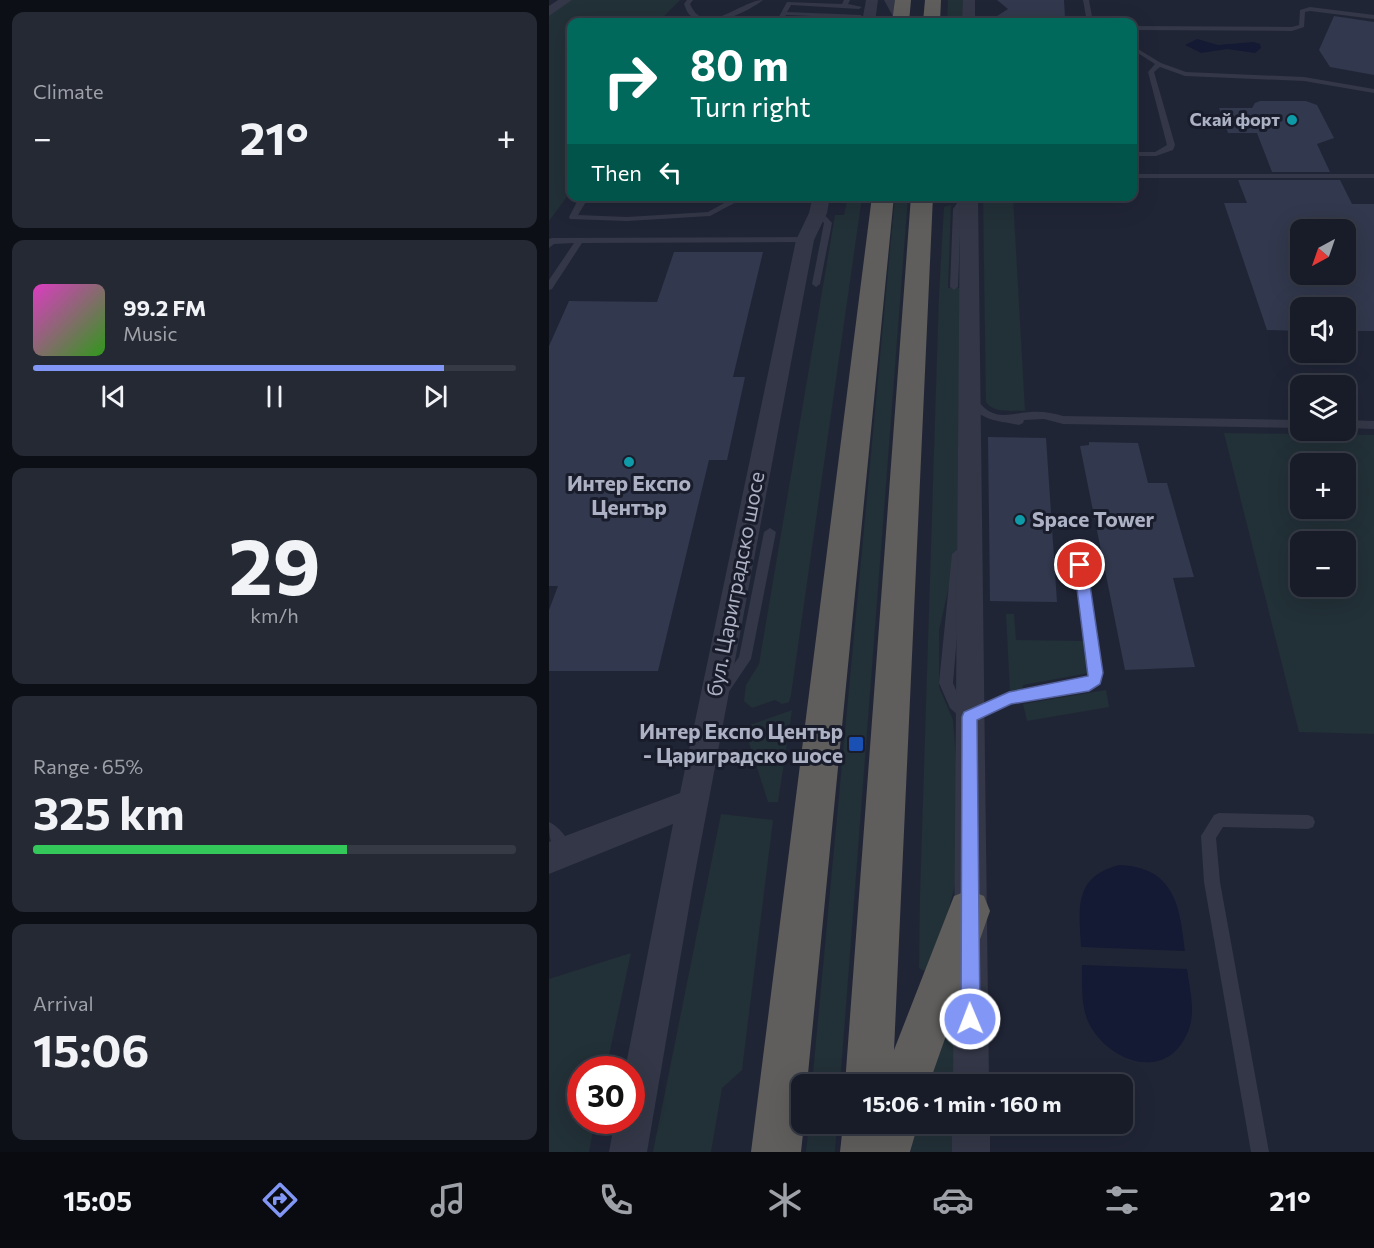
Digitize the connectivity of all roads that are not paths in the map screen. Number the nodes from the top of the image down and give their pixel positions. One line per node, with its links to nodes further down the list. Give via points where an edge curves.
1 (566, 0): 11 (street)
2 (690, 0): 14 (lane, via 688,12)
3 (761, 0): 15 (lane)
4 (872, 0): 18 (street)
5 (891, 0): 19 (street)
6 (903, 0): 20 (highway)
7 (969, 0): 21 (street)
8 (1086, 0): 22 (lane)
9 (845, 3): 10 (lane); 12 (lane, via 789,3)
10 (859, 7)
11 (549, 12)
12 (783, 14): 16 (lane); 17 (lane)
13 (1374, 17): 23 (lane, via 1310,9 1302,11 1302,26 1292,29)
14 (699, 18)
15 (723, 18)
16 (781, 18)
17 (838, 18)
18 (866, 18)
19 (900, 18)
20 (901, 18)
21 (969, 18)
22 (1089, 18)
23 (1137, 28)
24 (1137, 50): 25 (lane)
25 (1159, 64): 26 (lane, via 1185,74 1304,79); 27 (lane, via 1151,72 1171,145 1162,153)
26 (1374, 91)
27 (1137, 153)
28 (1137, 176): 29 (lane)
29 (1374, 176)
30 (582, 201): 31 (lane, via 573,217 627,219 710,214)
31 (734, 201)
32 (882, 201): 63 (highway)
33 (922, 201): 56 (highway)
34 (964, 201): 42 (lane, via 957,209)
35 (968, 201): 43 (street)
36 (820, 205): 37 (street, бул. Цариградско шосе); 40 (lane, via 828,223)
37 (805, 240): 38 (lane); 50 (street, бул. Цариградско шосе)
38 (579, 242): 39 (lane, via 552,241); 41 (lane)
39 (549, 245)
40 (816, 284)
41 (549, 286)
42 (954, 287)
43 (972, 398): 44 (lane, via 984,414 1027,423 1063,420); 51 (street)
44 (1290, 424)
45 (1356, 424): 46 (lane)
46 (1374, 425)
47 (769, 532): 50 (lane, via 745,659)
48 (960, 538): 51 (lane, via 946,683 955,704)
49 (1080, 565): 51 (lane, via 1095,680 1009,698)
50 (712, 705): 52 (street, бул. Цариградско шосе)
51 (969, 717): 55 (street)
52 (693, 802): 54 (street); 62 (street, бул. Цариградско шосе)
53 (1308, 822): 67 (lane, via 1219,820 1208,836 1212,882)
54 (555, 846)
55 (969, 910): 57 (highway); 58 (street)
56 (870, 1074)
57 (909, 1074)
58 (971, 1074)
59 (866, 1134): 64 (highway)
60 (891, 1134): 65 (highway)
61 (971, 1134): 66 (street)
62 (628, 1152)
63 (776, 1152)
64 (865, 1152)
65 (885, 1152)
66 (971, 1152)
67 (1260, 1152)

